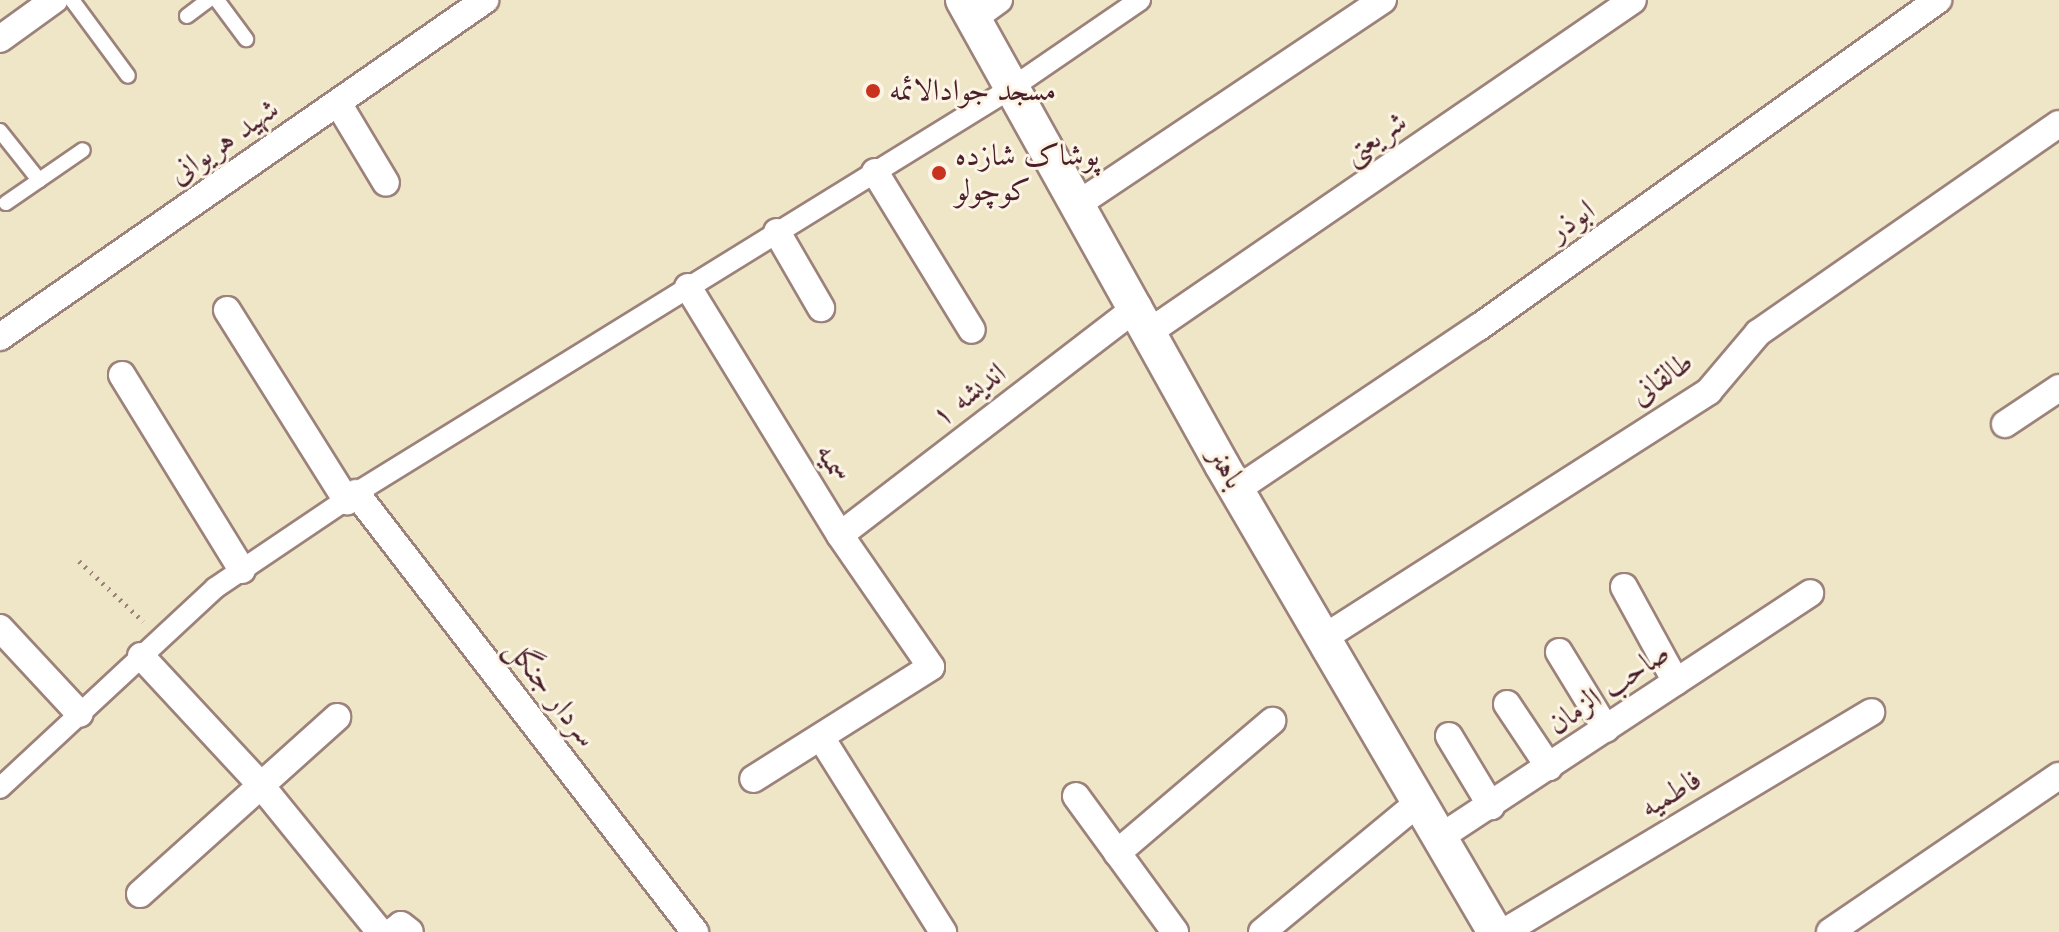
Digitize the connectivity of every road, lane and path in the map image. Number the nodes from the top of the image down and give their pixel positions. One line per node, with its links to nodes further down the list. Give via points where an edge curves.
1 (54, 0): 12 (street)
2 (72, 0): 14 (lane)
3 (208, 0): 11 (lane)
4 (217, 0): 13 (lane)
5 (485, 0): 31 (street, شهید هریوانی)
6 (1140, 0): 15 (street)
7 (1383, 0): 24 (street)
8 (1633, 0): 29 (street, شریعتی)
9 (1938, 0): 35 (street, ابوذر, via 1479,327)
10 (979, 6): 15 (street, باهنر)
11 (187, 16)
12 (0, 39)
13 (246, 39)
14 (128, 76)
15 (1013, 87): 20 (street); 24 (street, باهنر)
16 (341, 108): 22 (street)
17 (2059, 124): 43 (street, طالقانی, via 1758,333 1709,391)
18 (0, 131): 21 (lane)
19 (83, 150): 21 (lane)
20 (875, 172): 25 (street); 30 (street)
21 (39, 180): 23 (lane)
22 (386, 183)
23 (6, 203)
24 (1078, 204): 29 (street, باهنر)
25 (777, 232): 26 (street); 27 (street)
26 (688, 287): 36 (street); 37 (street, سمیه)
27 (821, 308)
28 (227, 310): 36 (street, سردار جنگل)
29 (1145, 318): 35 (street, باهنر); 37 (street, اندیشه ۱)
30 (972, 330)
31 (0, 337)
32 (122, 375): 39 (street)
33 (2059, 388): 34 (street)
34 (2005, 424)
35 (1239, 488): 43 (street, باهنر)
36 (351, 497): 39 (street); 69 (street, سردار جنگل)
37 (840, 535): 54 (street, سمیه, via 931,667)
38 (79, 561): 44 (path)
39 (242, 570): 44 (street)
40 (1624, 587): 46 (street)
41 (1810, 593): 46 (street, صاحب الزمان)
42 (0, 628): 49 (street)
43 (1325, 637): 61 (street, باهنر)
44 (151, 648): 49 (street); 58 (street)
45 (1559, 652): 52 (street)
46 (1676, 682): 52 (street, صاحب الزمان)
47 (1507, 704): 55 (street)
48 (1871, 712): 74 (street, فاطمیه)
49 (80, 714): 59 (street)
50 (337, 717): 58 (street)
51 (1272, 721): 64 (street)
52 (1606, 729): 55 (street, صاحب الزمان)
53 (1449, 736): 62 (street)
54 (822, 739): 57 (street); 70 (street)
55 (1549, 767): 62 (street, صاحب الزمان)
56 (2059, 776): 75 (street)
57 (753, 779)
58 (259, 783): 65 (street); 66 (street)
59 (0, 788)
60 (1076, 796): 64 (street)
61 (1417, 804): 63 (street, باهنر); 72 (street)
62 (1491, 806): 63 (street, صاحب الزمان)
63 (1442, 836): 73 (street, باهنر)
64 (1117, 853): 71 (street)
65 (140, 894)
66 (380, 932)
67 (392, 932): 68 (street, via 401,925)
68 (410, 932)
69 (695, 932)
70 (943, 932)
71 (1175, 932)
72 (1262, 932)
73 (1495, 932)
74 (1504, 932)
75 (1830, 932)

